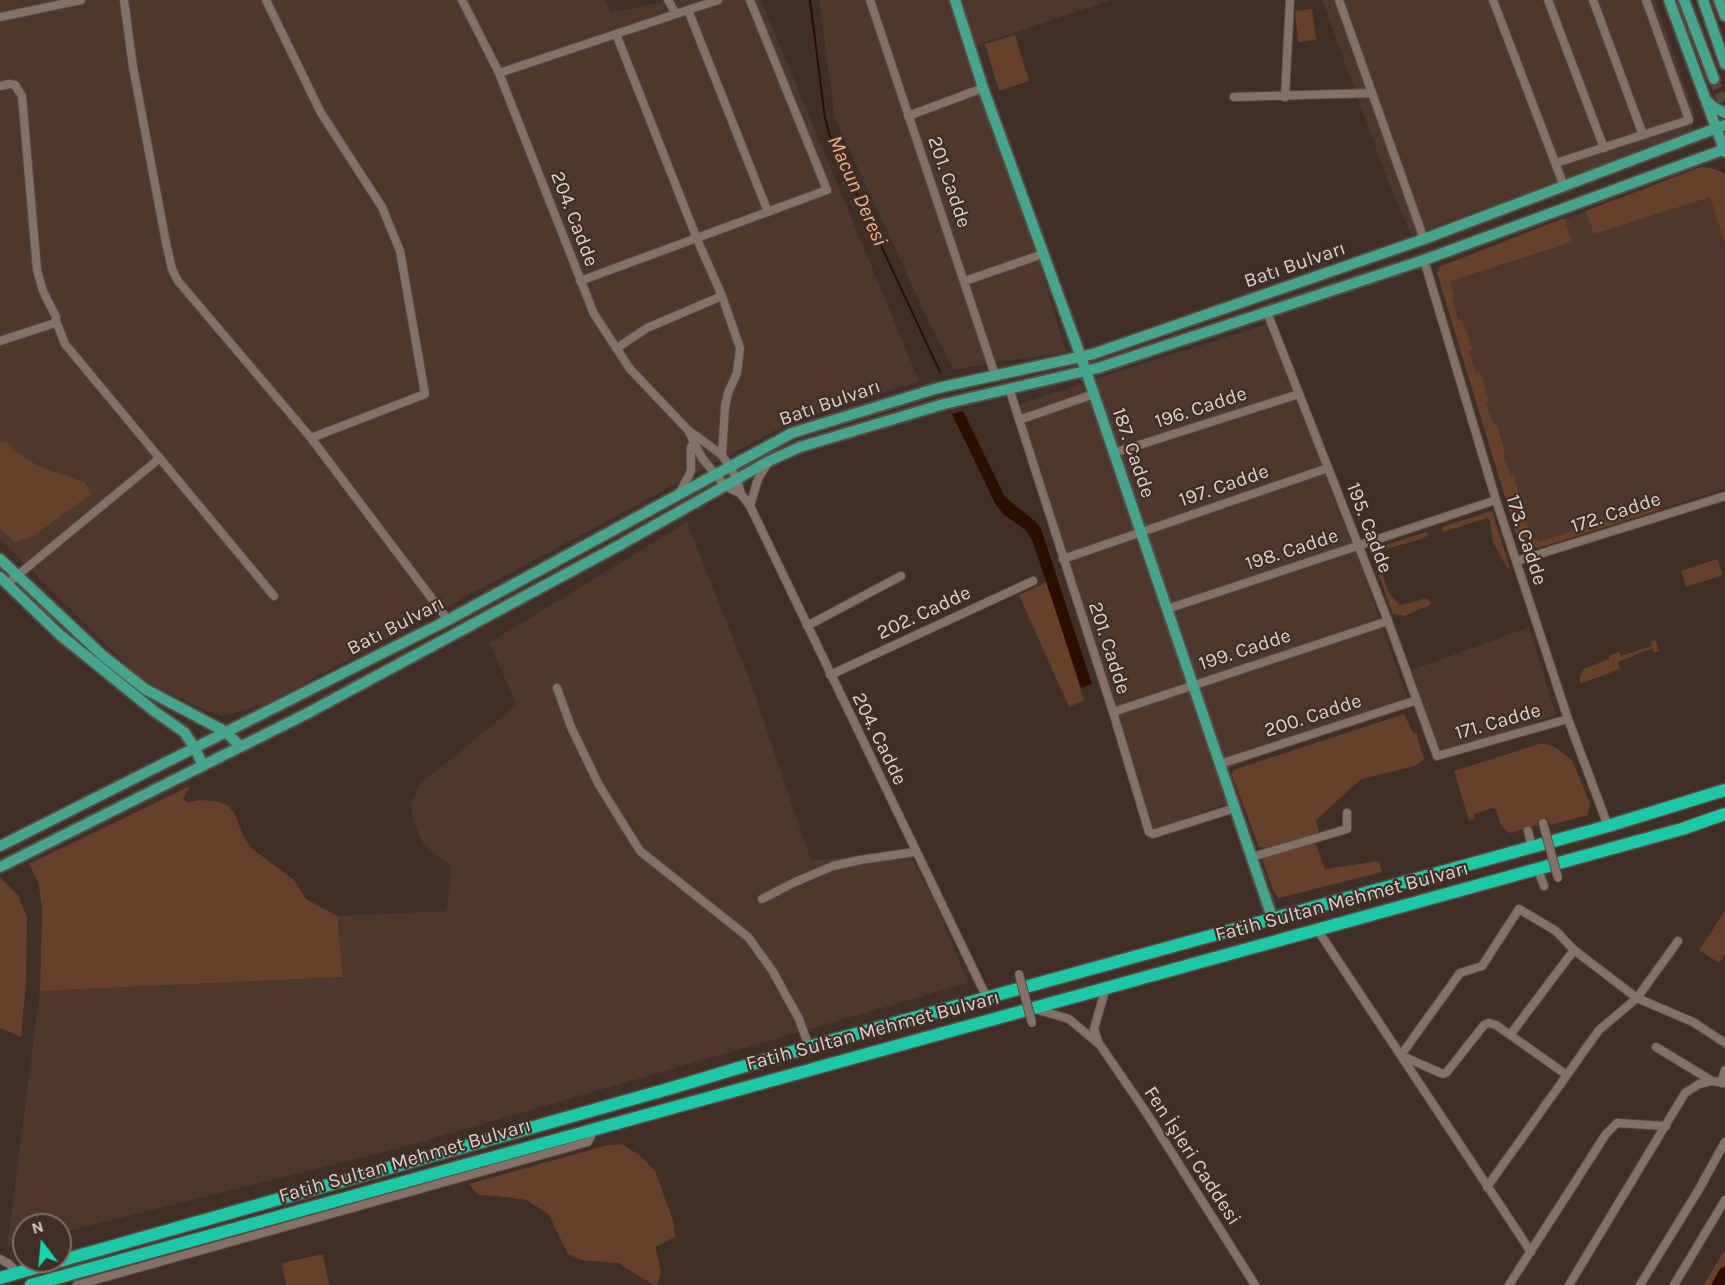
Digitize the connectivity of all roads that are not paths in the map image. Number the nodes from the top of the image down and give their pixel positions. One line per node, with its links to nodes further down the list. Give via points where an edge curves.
1 (81, 0): 23 (street)
2 (124, 0): 62 (street, via 172,268 178,281)
3 (266, 0): 62 (street, via 321,113 387,218 400,251 425,394)
4 (462, 0): 26 (street, 204. Cadde)
5 (668, 0): 21 (street)
6 (718, 0): 20 (street)
7 (750, 0): 42 (street, via 826,190)
8 (870, 0): 35 (street, 201. Cadde)
9 (954, 0): 29 (main road, 187. Cadde)
10 (1290, 0): 32 (street)
11 (1341, 0): 30 (street)
12 (1493, 0): 40 (street)
13 (1548, 0): 38 (street)
14 (1593, 0): 37 (street)
15 (1646, 0): 37 (street, via 1689,120)
16 (1669, 0): 33 (main road)
17 (1684, 0): 27 (main road)
18 (1703, 0): 25 (main road)
19 (1719, 0): 22 (main road)
20 (688, 10): 21 (street); 42 (street)
21 (675, 14): 24 (street)
22 (1725, 16)
23 (0, 18)
24 (616, 34): 26 (street); 43 (street)
25 (1725, 64)
26 (499, 73): 47 (street, 204. Cadde)
27 (1714, 79)
28 (0, 86): 51 (street, via 15,85 22,96 37,270)
29 (983, 88): 35 (street); 45 (main road, 187. Cadde)
30 (1372, 93): 32 (street); 44 (street)
31 (1234, 97): 32 (street)
32 (1285, 97)
33 (1704, 97): 34 (main road); 36 (main road)
34 (1725, 113)
35 (908, 116): 48 (street, 201. Cadde)
36 (1720, 127): 39 (main road); 41 (main road, Batı Bulvarı)
37 (1643, 135): 38 (street)
38 (1604, 148): 40 (street)
39 (1725, 150): 46 (main road, Batı Bulvarı)
40 (1556, 163): 41 (street)
41 (1564, 186): 44 (main road, Batı Bulvarı)
42 (768, 212): 43 (street)
43 (697, 239): 47 (street); 49 (street)
44 (1424, 239): 54 (main road, Batı Bulvarı)
45 (1043, 254): 48 (street); 54 (main road, 187. Cadde)
46 (1424, 260): 50 (main road, Batı Bulvarı); 76 (street, 173. Cadde)
47 (580, 281): 53 (street, 204. Cadde, via 594,314)
48 (965, 281): 56 (street, 201. Cadde)
49 (722, 296): 53 (street, via 647,328); 65 (street, via 741,356 725,407)
50 (1267, 312): 55 (main road, Batı Bulvarı); 59 (street, 195. Cadde)
51 (56, 321): 52 (street); 66 (street, via 65,344)
52 (0, 341)
53 (617, 348): 61 (street, 204. Cadde, via 630,369)
54 (1081, 357): 55 (main road, 187. Cadde); 56 (main road, Batı Bulvarı)
55 (1086, 371): 57 (main road, Batı Bulvarı); 58 (main road, 187. Cadde)
56 (995, 375): 68 (main road, Batı Bulvarı, via 910,395 811,426)
57 (1009, 388): 60 (street, 201. Cadde); 67 (main road, Batı Bulvarı, via 830,437)
58 (1094, 394): 60 (street); 64 (main road, 187. Cadde)
59 (1299, 394): 64 (street, 196. Cadde); 69 (street, 195. Cadde)
60 (1019, 420): 81 (street, 201. Cadde)
61 (688, 430): 63 (street, 204. Cadde); 65 (street, 204. Cadde)
62 (311, 438): 89 (street)
63 (694, 443): 70 (street, 204. Cadde); 73 (street, via 690,471)
64 (1114, 453): 78 (main road, 187. Cadde)
65 (722, 455): 68 (street, 204. Cadde)
66 (160, 458): 83 (street); 87 (street)
67 (770, 461): 71 (main road, Batı Bulvarı); 77 (street, via 758,479)
68 (729, 466): 70 (main road, Batı Bulvarı); 71 (street, 204. Cadde)
69 (1328, 468): 78 (street, 197. Cadde); 79 (street, 195. Cadde)
70 (715, 474): 72 (street, 204. Cadde); 73 (main road, Batı Bulvarı)
71 (737, 479): 72 (main road, Batı Bulvarı); 74 (street, 204. Cadde)
72 (725, 486): 74 (street, 204. Cadde); 99 (main road, Batı Bulvarı)
73 (679, 494): 89 (main road, Batı Bulvarı)
74 (741, 494): 77 (street, 204. Cadde)
75 (1725, 496): 82 (street, 172. Cadde)
76 (1496, 500): 79 (street, 198. Cadde); 82 (street, 173. Cadde)
77 (750, 506): 91 (street, 204. Cadde)
78 (1141, 532): 81 (street, 197. Cadde); 88 (main road, 187. Cadde)
79 (1359, 545): 88 (street, 198. Cadde); 90 (street, 195. Cadde)
80 (0, 559): 83 (main road)
81 (1063, 559): 96 (street, 201. Cadde)
82 (1516, 561): 97 (street, 173. Cadde)
83 (18, 575): 85 (street); 98 (main road, via 102,655 145,689)
84 (901, 576): 91 (street)
85 (4, 580): 100 (main road, via 59,634 184,732)
86 (1033, 581): 92 (street, 202. Cadde)
87 (274, 596)
88 (1167, 609): 93 (main road, 187. Cadde)
89 (448, 620): 98 (main road, Batı Bulvarı)
90 (1388, 621): 93 (street, 199. Cadde); 95 (street, 195. Cadde)
91 (807, 626): 92 (street, 204. Cadde)
92 (830, 675): 113 (street, 204. Cadde)
93 (1192, 684): 96 (street, 199. Cadde); 102 (main road, 187. Cadde)
94 (556, 688): 133 (street, via 599,784 640,851 748,937 799,1018)
95 (1416, 700): 101 (street, 195. Cadde); 102 (street, 200. Cadde)
96 (1113, 712): 105 (street, 201. Cadde, via 1151,834)
97 (1568, 719): 101 (street, 171. Cadde); 109 (street, 173. Cadde)
98 (226, 732): 99 (main road); 100 (main road, Batı Bulvarı)
99 (241, 747): 103 (main road, Batı Bulvarı)
100 (195, 748): 103 (main road); 111 (main road, Batı Bulvarı)
101 (1437, 756)
102 (1220, 764): 105 (main road, 187. Cadde)
103 (203, 766): 115 (main road, Batı Bulvarı)
104 (1725, 790): 109 (highway, Fatih Sultan Mehmet Bulvarı)
105 (1235, 808): 114 (main road, 187. Cadde)
106 (1347, 813): 114 (street, via 1347,829)
107 (1725, 814): 116 (highway, Fatih Sultan Mehmet Bulvarı)
108 (1543, 823): 117 (street, bridge)
109 (1608, 826): 112 (highway, Fatih Sultan Mehmet Bulvarı)
110 (1527, 831): 112 (street)
111 (0, 846)
112 (1532, 848): 120 (highway, Fatih Sultan Mehmet Bulvarı)
113 (915, 852): 119 (street, via 832,866); 127 (street, 204. Cadde)
114 (1252, 857): 120 (main road, 187. Cadde)
115 (0, 867)
116 (1538, 868): 118 (street); 121 (highway, Fatih Sultan Mehmet Bulvarı)
117 (1558, 878)
118 (1544, 886)
119 (762, 899)
120 (1273, 920): 127 (highway, Fatih Sultan Mehmet Bulvarı)
121 (1317, 929): 125 (highway, Fatih Sultan Mehmet Bulvarı); 135 (street)
122 (1678, 941): 126 (street)
123 (1574, 950): 126 (street); 130 (street); 135 (street, via 1556,931 1519,909 1482,966 1460,973)
124 (1019, 974): 129 (street, bridge)
125 (1106, 987): 128 (highway, Fatih Sultan Mehmet Bulvarı); 132 (street, via 1094,1029)
126 (1637, 998): 131 (street, via 1693,1022); 137 (street, via 1599,1030)
127 (987, 999): 133 (highway, Fatih Sultan Mehmet Bulvarı)
128 (1030, 1008): 132 (street, via 1069,1019); 141 (highway, Fatih Sultan Mehmet Bulvarı)
129 (1032, 1023)
130 (1510, 1035): 135 (street, via 1496,1025 1484,1025 1443,1074); 137 (street)
131 (1725, 1043)
132 (1100, 1045): 151 (street, Fen İşleri Caddesi)
133 (809, 1047): 146 (highway, Fatih Sultan Mehmet Bulvarı)
134 (1656, 1047): 138 (street)
135 (1401, 1056): 143 (street)
136 (1725, 1070): 139 (street)
137 (1567, 1075): 143 (street)
138 (1712, 1081): 139 (street); 140 (street, via 1685,1093)
139 (1723, 1083)
140 (1666, 1126): 145 (street, via 1617,1123 1606,1134); 153 (street)
141 (594, 1129): 149 (highway, Fatih Sultan Mehmet Bulvarı); 150 (street, via 588,1142)
142 (1725, 1142): 154 (street)
143 (1487, 1187): 145 (street)
144 (1725, 1200): 155 (street)
145 (1531, 1252): 152 (street)
146 (72, 1258)
147 (17, 1273): 148 (highway, Fatih Sultan Mehmet Bulvarı)
148 (0, 1278)
149 (31, 1285)
150 (77, 1285)
151 (1255, 1285)
152 (1509, 1285)
153 (1569, 1285)
154 (1640, 1285)
155 (1674, 1285)

